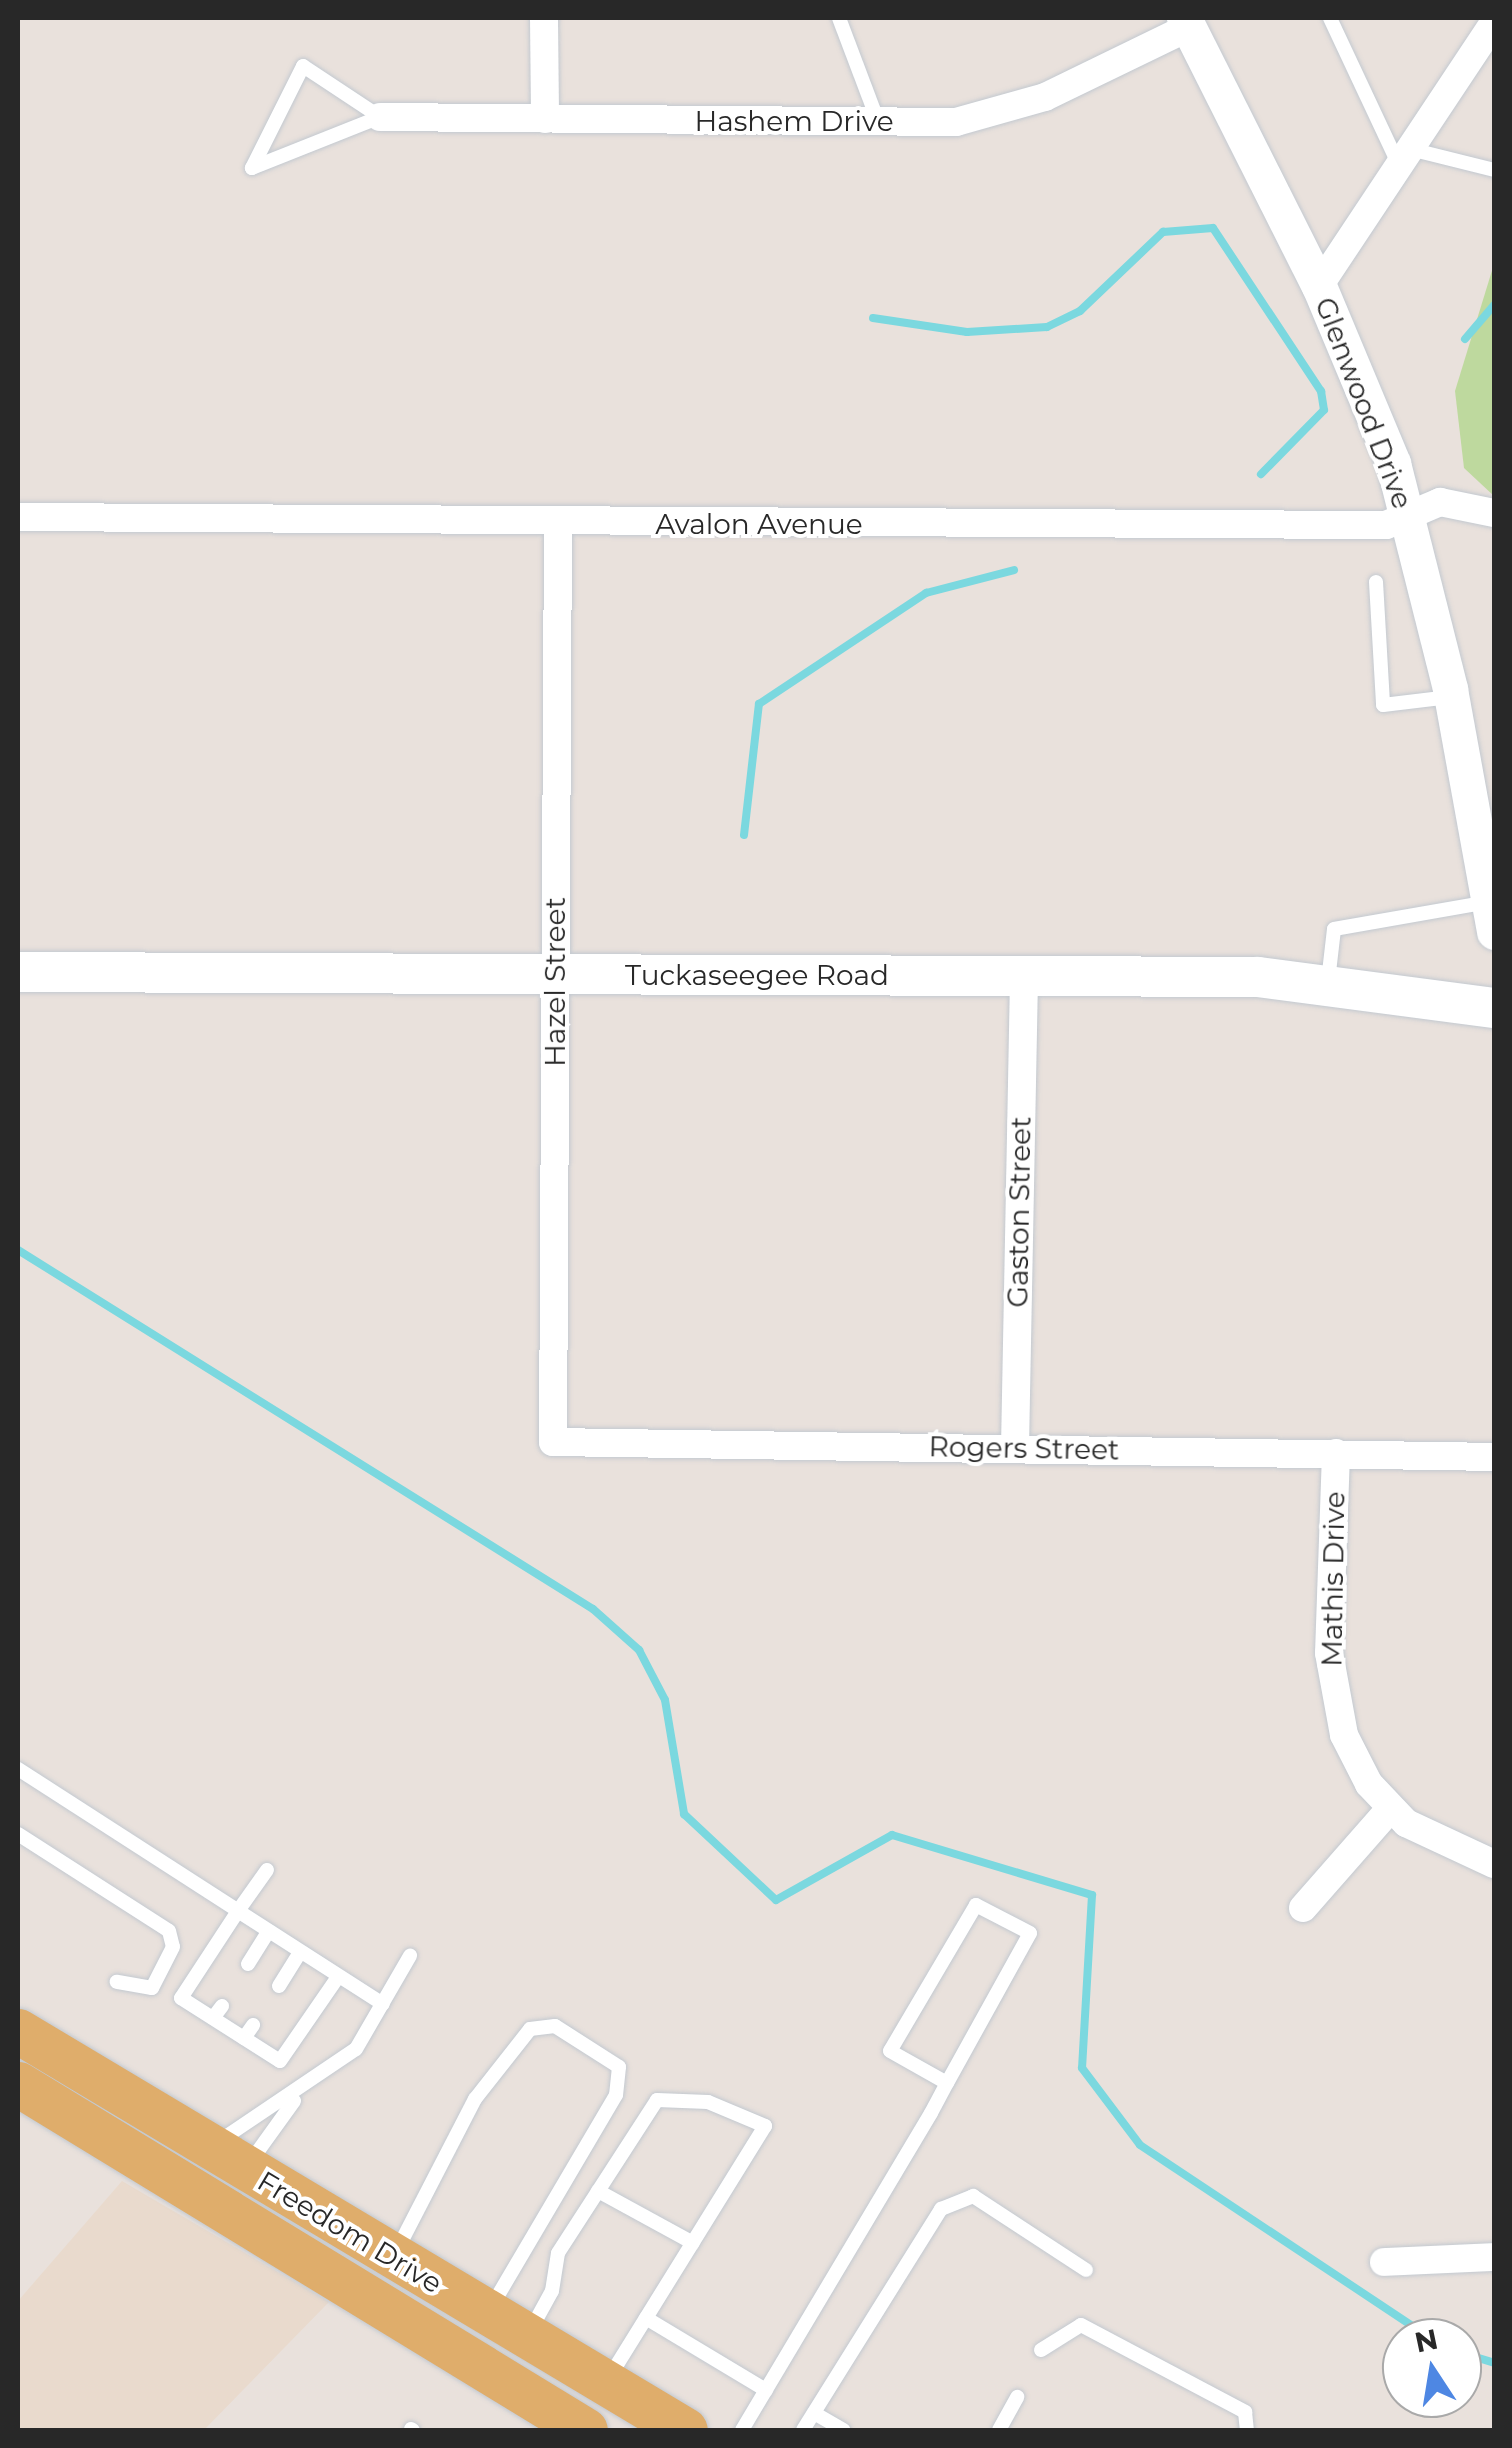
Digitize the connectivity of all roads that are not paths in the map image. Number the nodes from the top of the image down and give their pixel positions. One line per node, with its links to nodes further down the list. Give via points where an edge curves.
1 (544, 18): 7 (street)
2 (839, 18): 8 (lane)
3 (1330, 18): 9 (lane)
4 (1186, 22): 8 (street, Hashem Drive, via 1002,113); 11 (street, Glenwood Drive)
5 (1494, 23): 9 (street)
6 (380, 117): 6 (lane, via 303,66 252,168 362,124); 7 (street, Hashem Drive)
7 (545, 119): 8 (street, Hashem Drive)
8 (878, 122)
9 (1405, 158): 10 (lane); 11 (street)
10 (1494, 170)
11 (1319, 286): 13 (street, Glenwood Drive)
12 (1494, 512): 13 (street, Avalon Avenue, via 1457,501)
13 (1408, 517): 15 (street, Avalon Avenue, via 1386,525); 17 (street, Glenwood Drive)
14 (18, 518): 15 (street, Avalon Avenue)
15 (558, 522): 20 (street, Hazel Street)
16 (1376, 582): 17 (lane, via 1383,705)
17 (1451, 697): 18 (street, Glenwood Drive)
18 (1492, 917): 22 (lane, via 1334,929)
19 (18, 972): 20 (main road, Tuckaseegee Road)
20 (555, 974): 21 (main road, Tuckaseegee Road); 24 (street, Hazel Street)
21 (1024, 976): 22 (main road, Tuckaseegee Road); 25 (street, Gaston Street)
22 (1328, 982): 23 (main road, Tuckaseegee Road)
23 (1494, 1008)
24 (553, 1442): 25 (street, Rogers Street)
25 (1014, 1447): 26 (street, Rogers Street)
26 (1336, 1453): 27 (street, Rogers Street); 29 (street, Mathis Drive, via 1330,1674 1344,1734)
27 (1494, 1457)
28 (18, 1769): 34 (lane)
29 (1390, 1809): 31 (street, Mathis Drive, via 1436,1842); 33 (street)
30 (18, 1834): 40 (lane, via 169,1931 174,1947 152,1988)
31 (1494, 1864)
32 (267, 1870): 34 (lane)
33 (1303, 1908)
34 (238, 1911): 35 (lane); 45 (lane, via 181,1998 217,2012)
35 (269, 1931): 36 (lane); 38 (lane)
36 (300, 1952): 39 (lane); 41 (lane)
37 (410, 1956): 42 (lane)
38 (248, 1964)
39 (338, 1977): 42 (lane); 45 (lane, via 280,2061)
40 (117, 1982)
41 (279, 1986)
42 (384, 2004): 48 (lane, via 356,2049)
43 (253, 2024): 45 (lane)
44 (18, 2032): 49 (main road, Freedom Drive)
45 (244, 2038)
46 (948, 2083): 46 (lane, via 1030,1933 976,1904 890,2051); 62 (lane)
47 (18, 2084): 51 (main road, Freedom Drive)
48 (297, 2096): 49 (lane); 49 (lane)
49 (227, 2159): 51 (main road); 54 (main road, Freedom Drive)
50 (598, 2191): 52 (lane); 52 (lane, via 658,2100 708,2102 765,2126); 59 (lane, via 558,2254 552,2291)
51 (218, 2209): 65 (main road, Freedom Drive)
52 (692, 2244): 58 (lane)
53 (1494, 2257): 55 (street)
54 (394, 2258): 57 (main road, Freedom Drive); 57 (lane, via 476,2099 530,2029 555,2026 623,2077)
55 (1384, 2262)
56 (1086, 2270): 64 (lane, via 973,2196 941,2209)
57 (487, 2314): 59 (main road, Freedom Drive)
58 (646, 2318): 61 (lane); 62 (lane)
59 (526, 2337): 61 (main road, Freedom Drive)
60 (1041, 2350): 71 (lane, via 1081,2325 1245,2412)
61 (605, 2384): 66 (main road, Freedom Drive)
62 (766, 2390): 67 (lane)
63 (1016, 2398): 70 (lane)
64 (814, 2413): 68 (lane); 69 (lane)
65 (585, 2430)
66 (684, 2430)
67 (742, 2430)
68 (803, 2430)
69 (843, 2430)
70 (999, 2430)
71 (1248, 2430)

